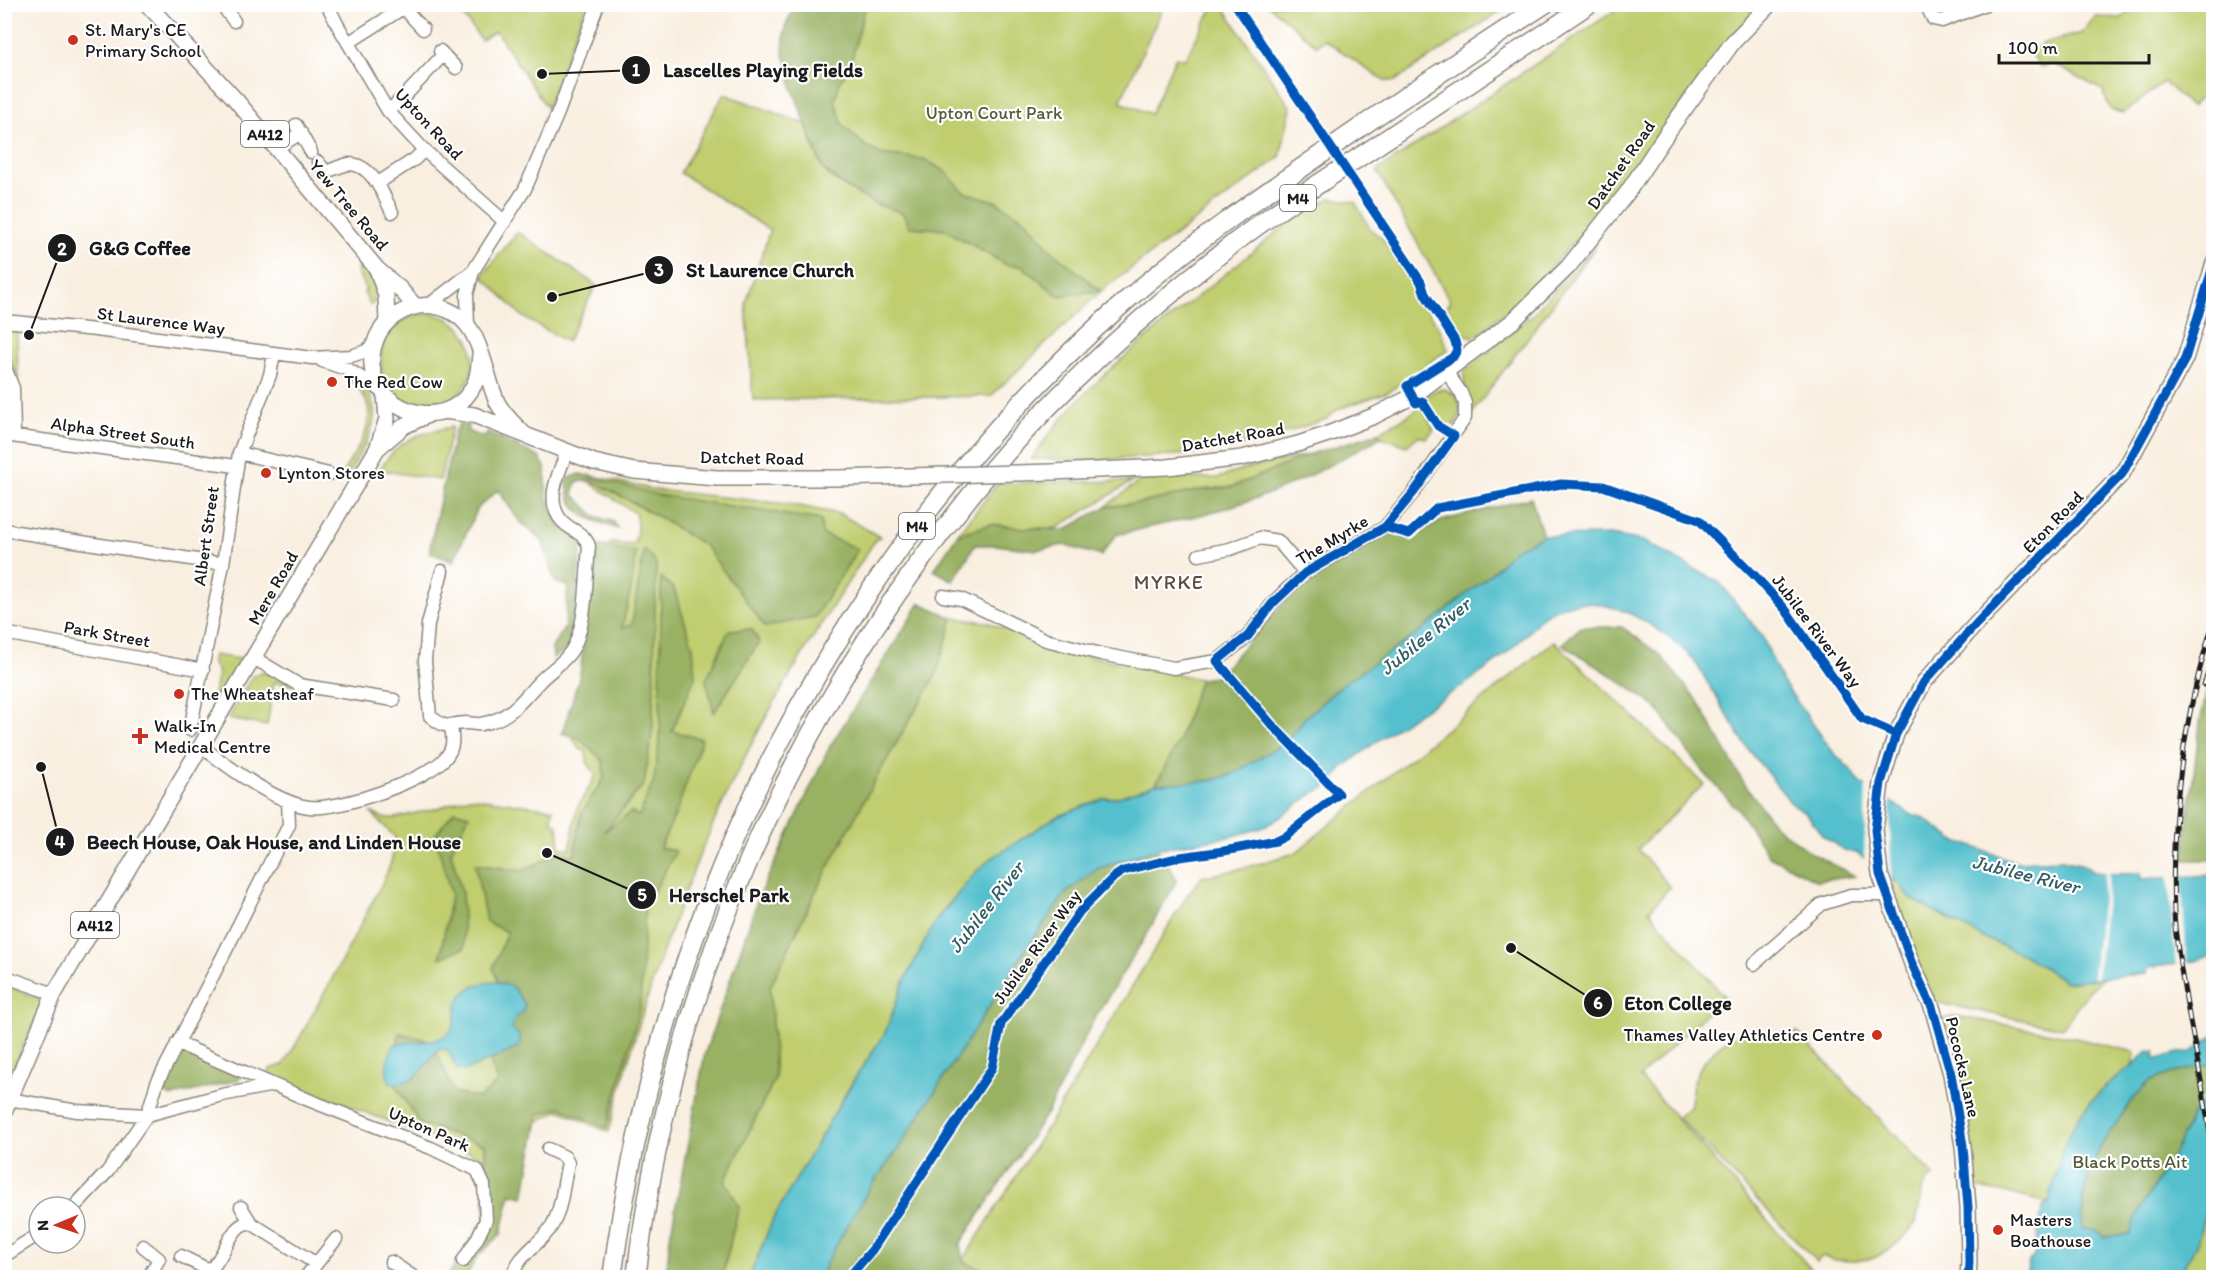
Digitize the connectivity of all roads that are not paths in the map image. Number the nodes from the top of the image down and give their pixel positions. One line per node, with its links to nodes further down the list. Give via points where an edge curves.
1 (147, 4): 16 (main road, Yew Tree Road / A412)
2 (221, 4): 11 (street)
3 (327, 4): 13 (street, Upton Road)
4 (598, 4): 20 (street, via 546,142)
5 (1545, 4): 82 (highway, M4, via 1265,192 1126,300 1049,373 914,529 814,679 763,774 723,861 686,956 646,1091 625,1188)
6 (1589, 4): 83 (highway, M4, via 1311,189 1183,284 1038,418 995,465 916,567 869,634 814,726 772,807 740,881 697,995 681,1050 654,1164)
7 (1770, 4): 33 (main road, Datchet Road, via 1733,42 1627,193 1568,267 1513,321)
8 (1926, 4): 9 (street, via 1938,21)
9 (1986, 4)
10 (402, 6): 12 (street); 13 (street)
11 (234, 21)
12 (423, 29)
13 (348, 43): 15 (street, Upton Road)
14 (456, 68): 15 (street, via 441,53)
15 (388, 111): 17 (street, Upton Road)
16 (277, 148): 18 (street, via 299,129 326,172 348,164 362,168); 22 (main road, Yew Tree Road / A412)
17 (424, 150): 18 (street); 20 (street, Upton Road)
18 (378, 183): 19 (street)
19 (392, 212)
20 (505, 222): 23 (street)
21 (2214, 263): 57 (main road, Eton Road, via 2185,360 2122,474 1924,682 1896,734 1881,783 1875,830)
22 (377, 269): 24 (main road, Yew Tree Road / A412); 26 (main road, Yew Tree Road / A412, via 386,296)
23 (473, 271): 24 (street); 27 (street, via 466,295)
24 (422, 306): 26 (main road, via 400,312); 27 (main road, via 443,308)
25 (4, 321): 29 (street, St Laurence Way)
26 (387, 322): 28 (main road)
27 (468, 325): 30 (main road)
28 (374, 344): 31 (street, St Laurence Way, via 351,356); 34 (main road, via 374,375)
29 (274, 353): 31 (street, St Laurence Way); 40 (street, Albert Street, via 270,375)
30 (480, 354): 35 (main road, via 476,383 468,395 457,405); 36 (main road, Datchet Road, via 497,402)
31 (312, 358): 34 (street, St Laurence Way, via 349,370)
32 (5, 365): 37 (street, via 14,388)
33 (1446, 371): 39 (main road, Datchet Road, bridge, via 1413,396 1374,417 1268,452 1189,466 753,479 653,474 614,468); 47 (street, The Myrke, via 1466,403 1465,418 1454,436 1385,527)
34 (383, 392): 35 (main road, via 405,410); 38 (main road, A412, via 387,419)
35 (437, 413): 36 (main road, Datchet Road, via 474,415); 38 (main road, A412, via 404,426)
36 (523, 433): 39 (main road, Datchet Road)
37 (9, 436): 41 (street, Alpha Street South)
38 (376, 449): 50 (main road, Mere Road / A412)
39 (567, 452): 53 (street, via 555,483 554,502 561,520 583,535 589,546 581,628 575,645 512,711 479,725)
40 (239, 453): 41 (street, Albert Street); 42 (street)
41 (236, 466): 45 (street, Albert Street)
42 (329, 474)
43 (4, 530): 45 (street)
44 (1199, 555): 47 (street, via 1260,538 1278,541)
45 (223, 564): 51 (street, Albert Street)
46 (442, 571): 53 (street, via 428,624 425,661 430,716 442,726)
47 (1305, 573): 48 (street, The Myrke, via 1272,604 1248,636 1217,661 1174,668 1046,640 961,599)
48 (943, 596)
49 (4, 633): 51 (street, Park Street)
50 (254, 658): 52 (street, via 299,685); 55 (main road, Mere Road / A412)
51 (203, 670): 54 (street, Albert Street)
52 (394, 700)
53 (451, 727): 56 (street, via 453,742 446,758 419,776 366,798 333,806 309,807)
54 (190, 729)
55 (201, 746): 56 (street, via 244,777); 61 (main road, A412)
56 (288, 801): 62 (street, via 289,825)
57 (1880, 874): 58 (main road, Pococks Lane)
58 (1886, 895): 59 (street, via 1851,894 1822,904); 84 (main road, Pococks Lane, via 1932,1007 1951,1074 1963,1146)
59 (1754, 964)
60 (4, 976): 61 (street)
61 (54, 994): 64 (main road, A412)
62 (177, 1043): 63 (street, Upton Park); 65 (street, via 157,1083)
63 (275, 1085): 65 (street); 76 (street, Upton Park, via 477,1170 484,1185 486,1220)
64 (7, 1105): 65 (street)
65 (147, 1115): 67 (street, via 108,1171)
66 (548, 1149): 81 (street, via 565,1157 568,1163 557,1216 550,1230 519,1261)
67 (85, 1195)
68 (242, 1207): 69 (street)
69 (251, 1223): 74 (street, via 241,1225 234,1233 212,1269); 77 (street)
70 (336, 1239): 77 (street)
71 (27, 1242): 73 (street)
72 (143, 1246): 78 (street, via 159,1259)
73 (9, 1253)
74 (181, 1256)
75 (391, 1262): 80 (street)
76 (463, 1262)
77 (315, 1263): 79 (street)
78 (148, 1278)
79 (304, 1278)
80 (415, 1278)
81 (512, 1278)
82 (612, 1278)
83 (636, 1278)
84 (1968, 1278)

